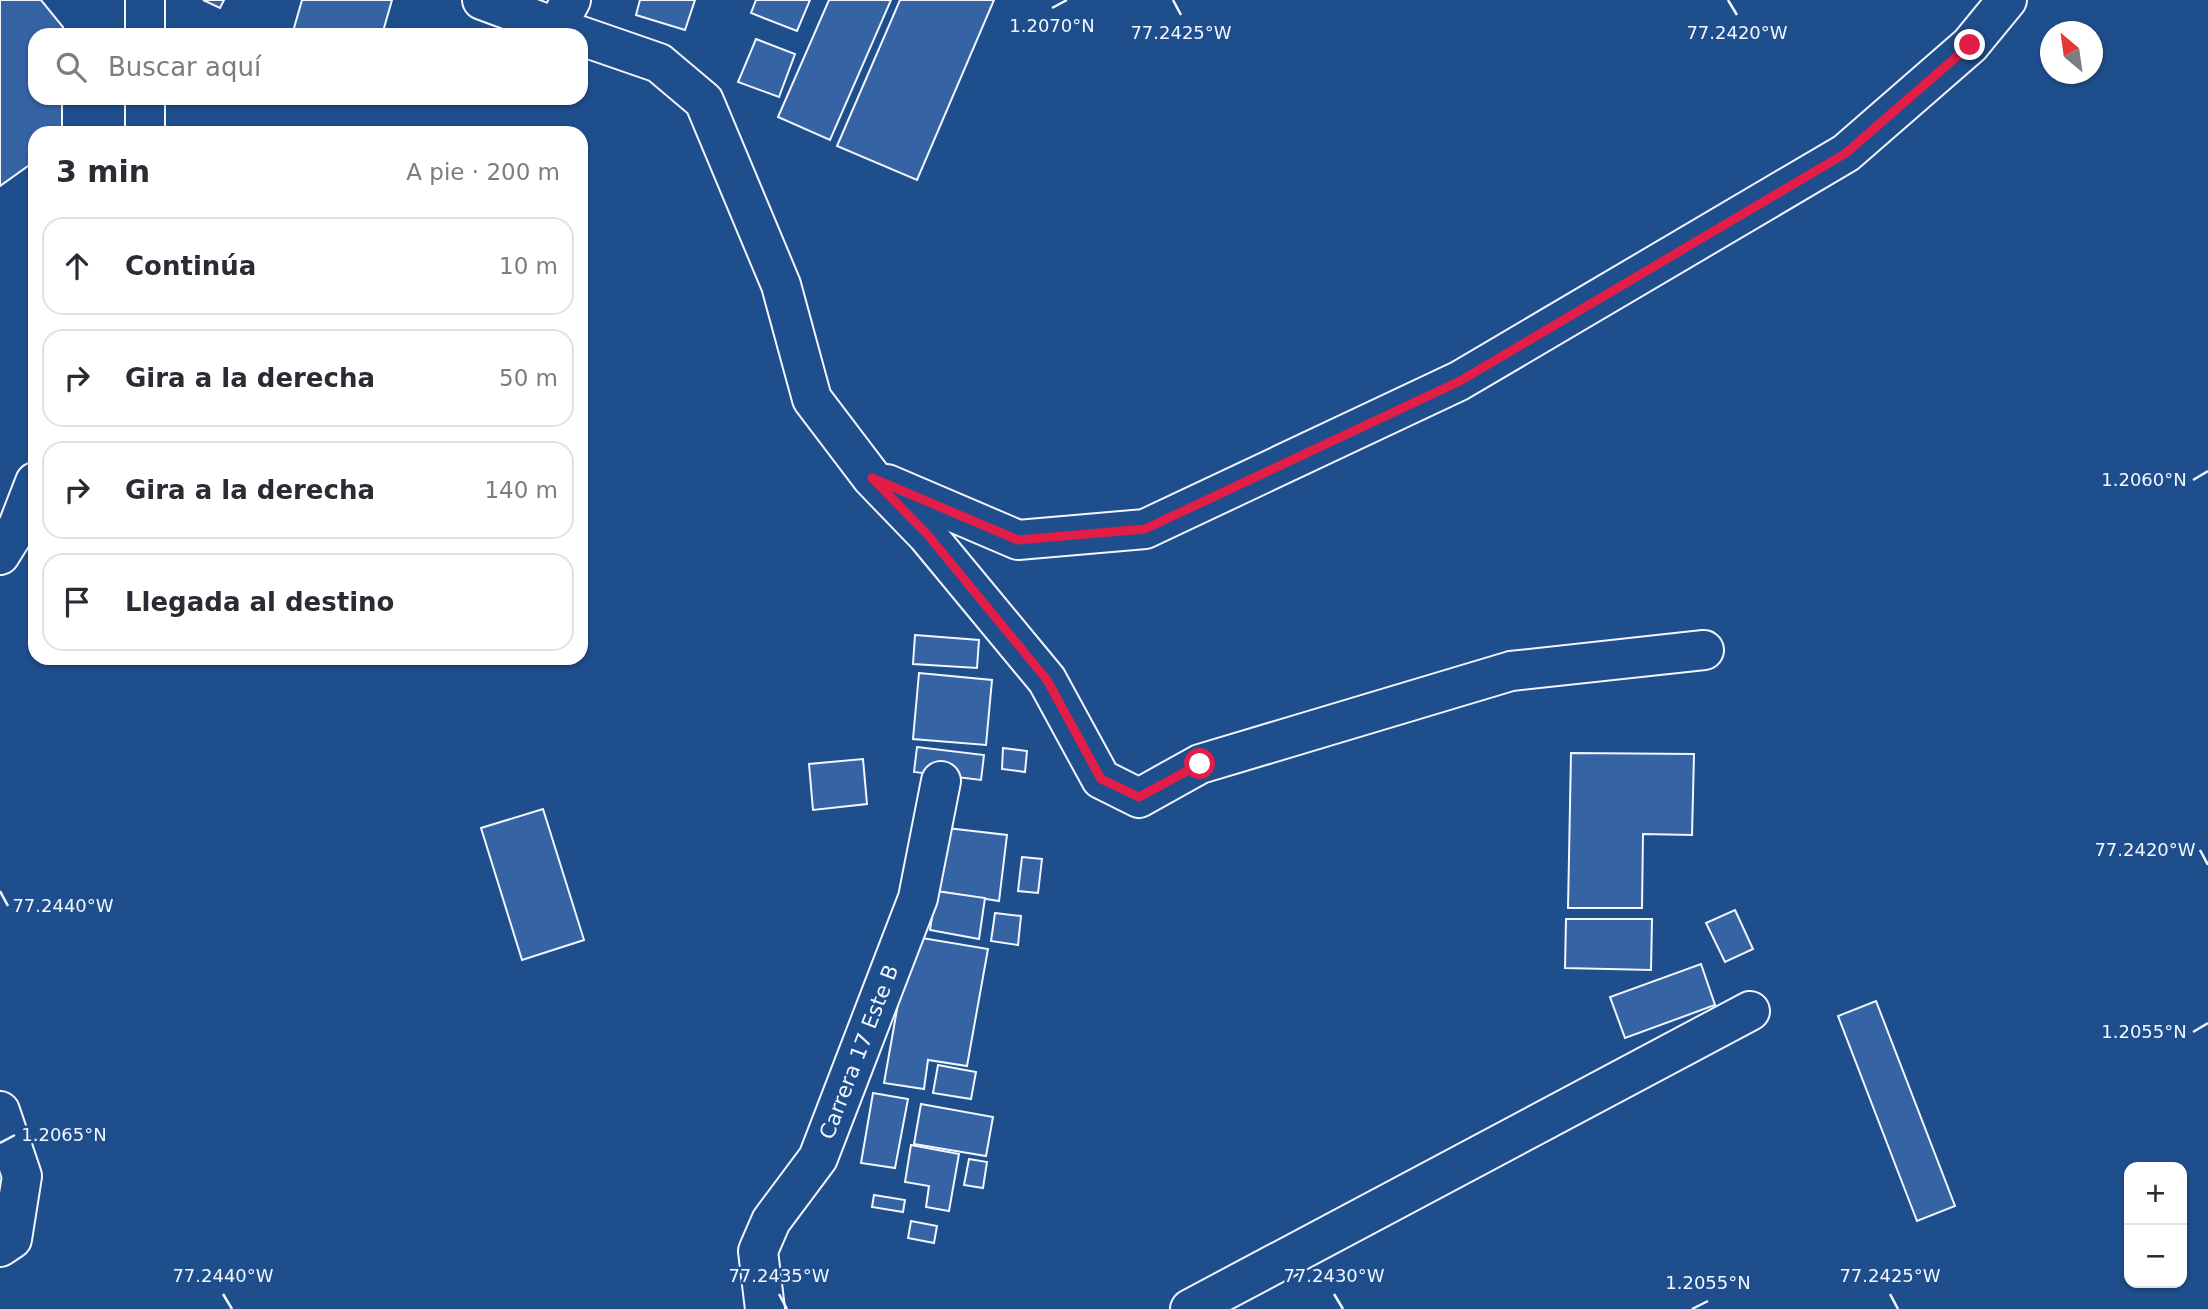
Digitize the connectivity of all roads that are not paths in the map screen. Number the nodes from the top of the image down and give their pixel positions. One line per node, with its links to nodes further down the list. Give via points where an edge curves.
1 (145, 0): 5 (street)
2 (482, 0): 4 (street)
3 (2007, 0): 9 (street, via 1970,45 1846,153 1460,381 1145,529 1018,540)
4 (571, 25)
5 (145, 28)
6 (588, 32): 9 (street, via 659,63 704,101 781,285 812,400)
7 (145, 105): 8 (street)
8 (145, 126)
9 (872, 478): 12 (street, via 927,534 1047,680 1101,779 1139,797 1200,764 1511,671)
10 (28, 500): 11 (street)
11 (0, 555)
12 (1704, 650)
13 (941, 780): 17 (street, Carrera 17 Este B, via 918,898 818,1158 771,1221 758,1251)
14 (1750, 1011): 18 (street)
15 (0, 1111): 16 (street, via 22,1176)
16 (6, 1243)
17 (765, 1309)
18 (1190, 1309)

